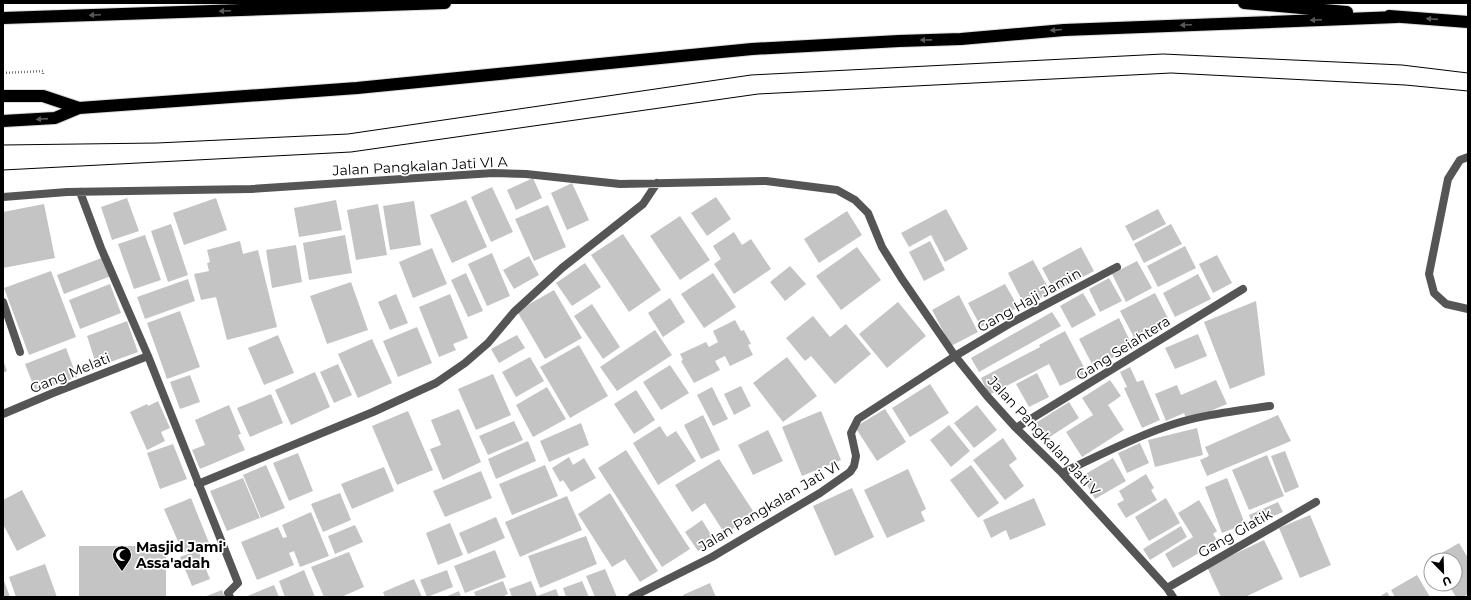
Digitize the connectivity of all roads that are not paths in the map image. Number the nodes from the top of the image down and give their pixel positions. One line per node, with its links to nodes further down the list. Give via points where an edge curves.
1 (446, 3): 4 (highway, one-way to 4)
2 (1244, 3): 3 (highway)
3 (1397, 17): 5 (highway, one-way to 3); 7 (highway, one-way to 7, via 1072,29 961,39 752,49 357,88)
4 (3, 18)
5 (1468, 22)
6 (3, 96): 7 (highway, via 43,96)
7 (78, 108): 8 (highway, one-way to 8, via 55,118)
8 (3, 121)
9 (1468, 157): 17 (street, via 1460,160 1448,179 1429,274 1434,293 1446,304)
10 (657, 183): 11 (street, Jalan Pangkalan Jati VI A, via 766,180); 12 (street, Jalan Pangkalan Jati VI A, via 620,184 493,172 251,189); 25 (street, via 643,204 562,268 514,312 488,343 436,383 373,412)
11 (837, 190): 20 (street, Jalan Pangkalan Jati V, via 855,200 868,213 882,247)
12 (80, 192): 13 (street, Jalan Pangkalan Jati VI A); 19 (street, via 101,248)
13 (3, 196)
14 (1116, 267): 20 (street, Gang Haji Jamin)
15 (1243, 289): 23 (street, Gang Seiahtera)
16 (3, 302): 18 (street)
17 (1468, 309)
18 (20, 352)
19 (148, 356): 22 (street, Gang Melati); 25 (street)
20 (955, 356): 23 (street, Jalan Pangkalan Jati V, via 986,396); 29 (street, Jalan Pangkalan Jati VI, via 858,419 852,433 856,456 850,472 820,493 712,557)
21 (1270, 406): 24 (street, via 1215,414 1166,426)
22 (3, 414)
23 (1016, 428): 24 (street, Jalan Pangkalan Jati V)
24 (1062, 473): 27 (street, Jalan Pangkalan Jati V)
25 (198, 484): 28 (street, via 238,583 228,593)
26 (1316, 502): 27 (street, Gang Glatik)
27 (1167, 588): 30 (street, Jalan Pangkalan Jati V)
28 (230, 597)
29 (632, 597)
30 (1173, 597)

